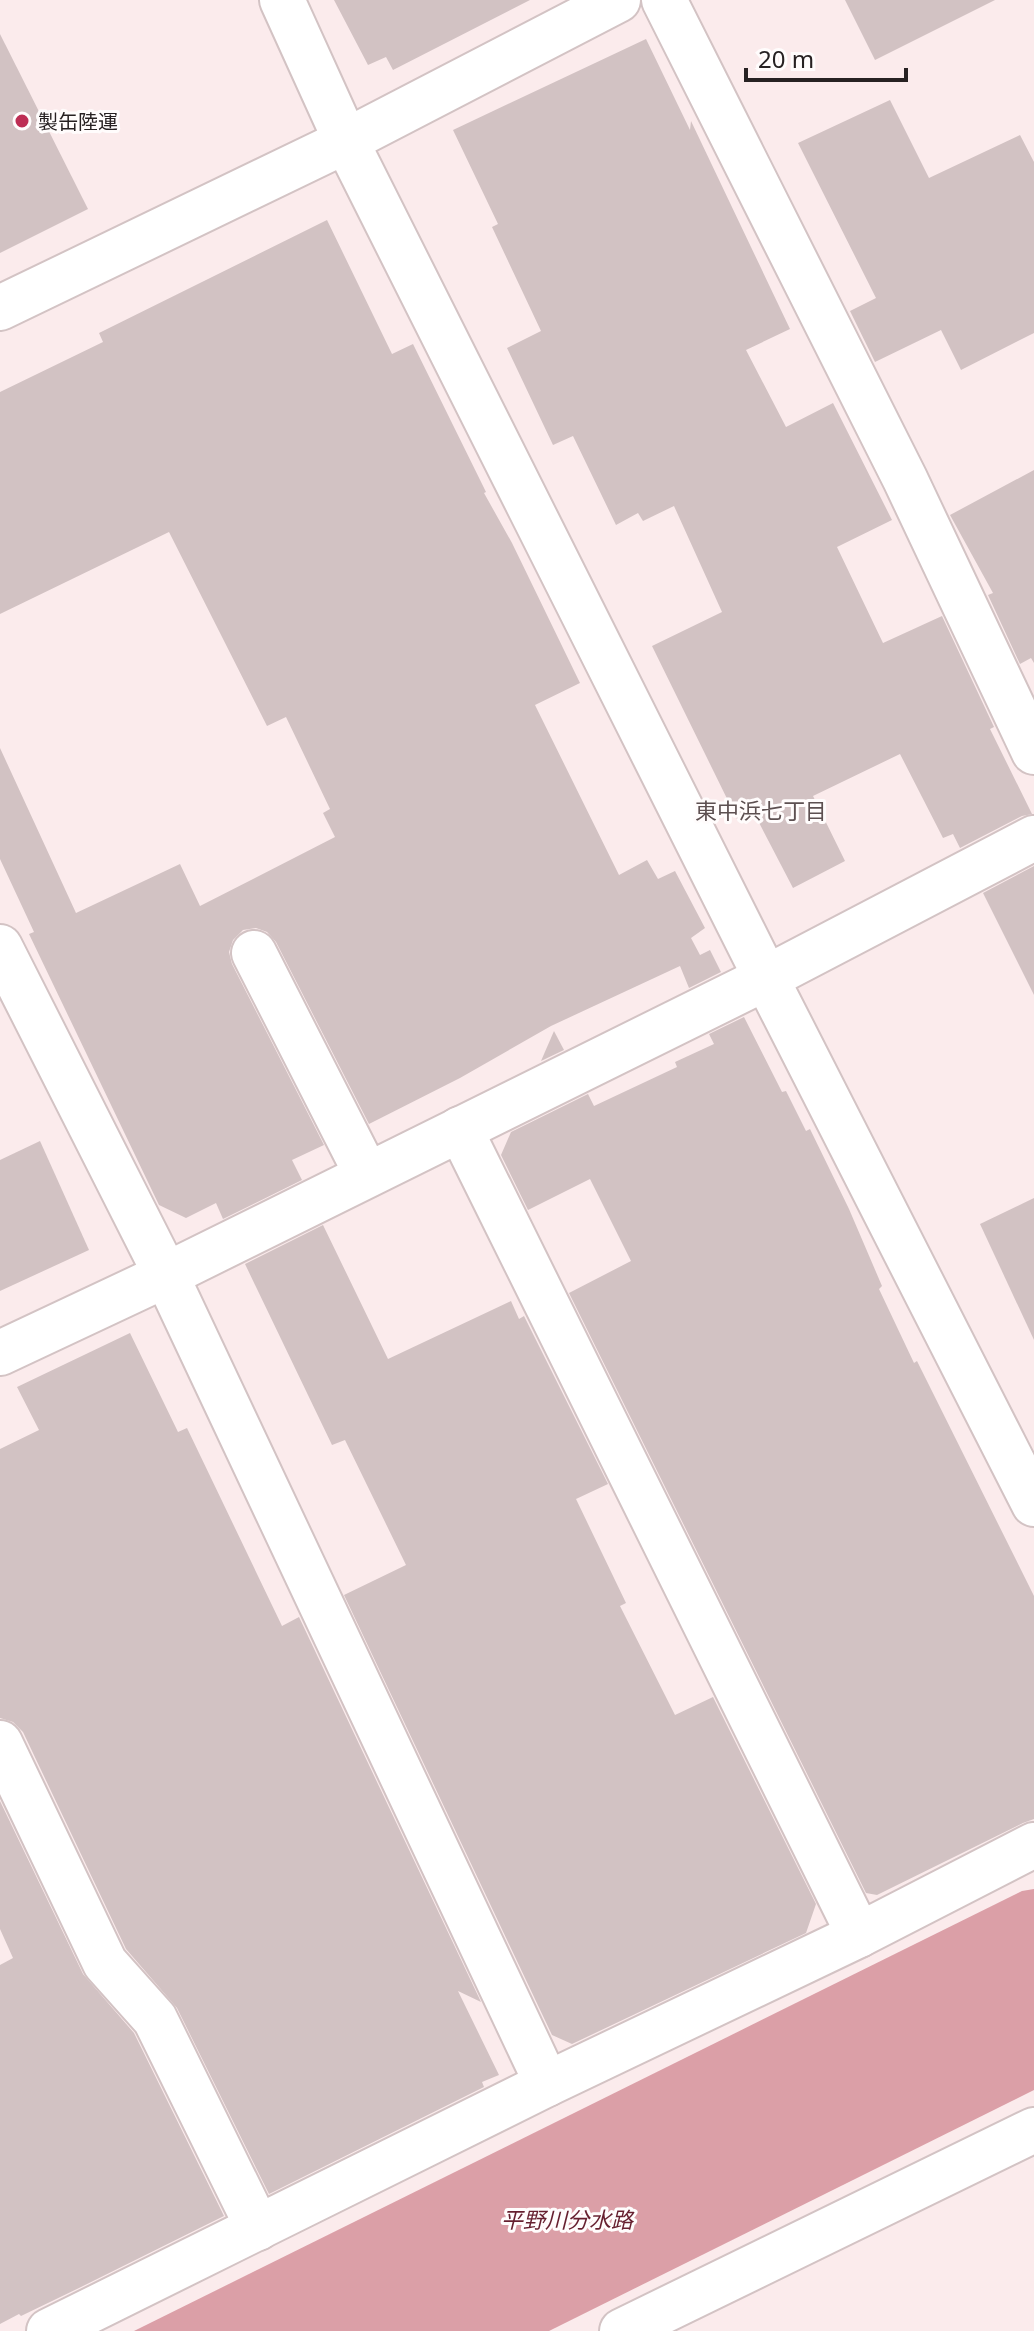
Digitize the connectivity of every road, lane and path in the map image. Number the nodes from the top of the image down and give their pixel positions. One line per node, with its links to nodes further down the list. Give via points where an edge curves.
1 (282, 0): 4 (street)
2 (618, 0): 4 (street)
3 (664, 0): 6 (street, via 905,479)
4 (346, 141): 5 (street); 10 (street)
5 (0, 308)
6 (1034, 752)
7 (1034, 838): 10 (street)
8 (0, 947): 13 (street)
9 (254, 953): 12 (street)
10 (766, 978): 11 (street); 15 (street)
11 (460, 1129): 12 (street); 18 (street)
12 (367, 1175): 13 (street)
13 (166, 1275): 14 (street); 19 (street)
14 (0, 1353)
15 (1034, 1504)
16 (0, 1743): 21 (street, via 105,1963 155,2019)
17 (1034, 1845): 18 (street)
18 (859, 1935): 19 (street)
19 (547, 2084): 21 (street)
20 (1034, 2130): 23 (street)
21 (258, 2228): 22 (street)
22 (49, 2331)
23 (622, 2331)

